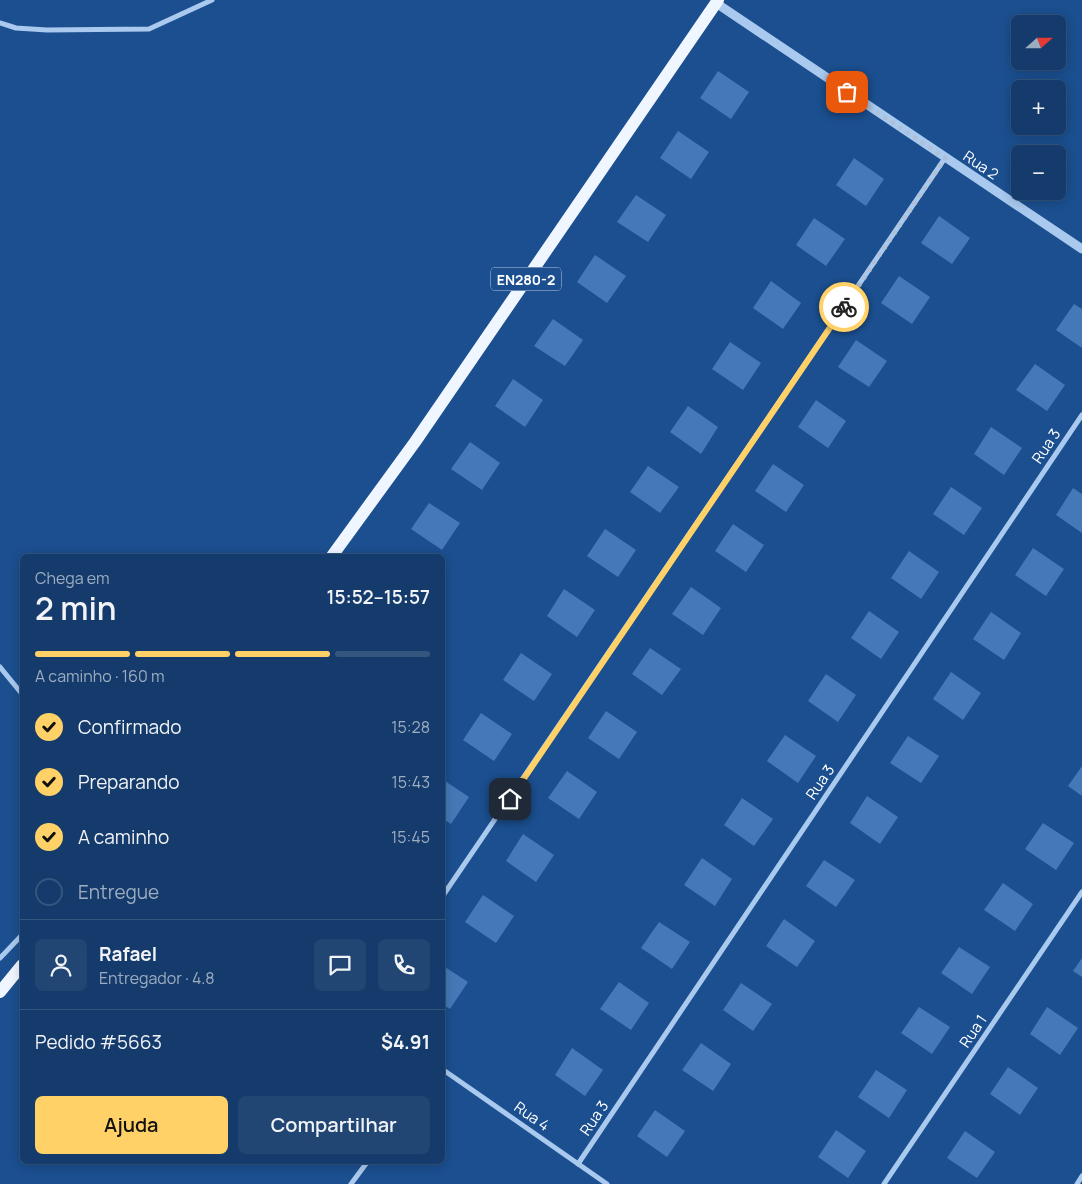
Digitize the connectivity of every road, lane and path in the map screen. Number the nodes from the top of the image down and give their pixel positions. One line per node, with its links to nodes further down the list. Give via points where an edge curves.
1 (212, 0): 3 (street, via 149,29 47,30 16,28)
2 (715, 1): 4 (street, Rua 2); 7 (main road, EN280-2, via 415,442)
3 (0, 23)
4 (945, 158): 5 (street, Rua 2); 11 (street)
5 (1082, 249)
6 (1082, 414): 18 (street, Rua 3)
7 (333, 554)
8 (0, 667): 9 (street)
9 (20, 692)
10 (1082, 892): 22 (street, Rua 1)
11 (445, 893)
12 (20, 937): 13 (street)
13 (0, 958)
14 (20, 967): 15 (main road)
15 (0, 992)
16 (445, 1071): 18 (street, Rua 4)
17 (366, 1164): 20 (street)
18 (578, 1164): 21 (street, Rua 4)
19 (1082, 1176): 23 (street)
20 (351, 1184)
21 (607, 1184)
22 (884, 1184)
23 (1076, 1184)

